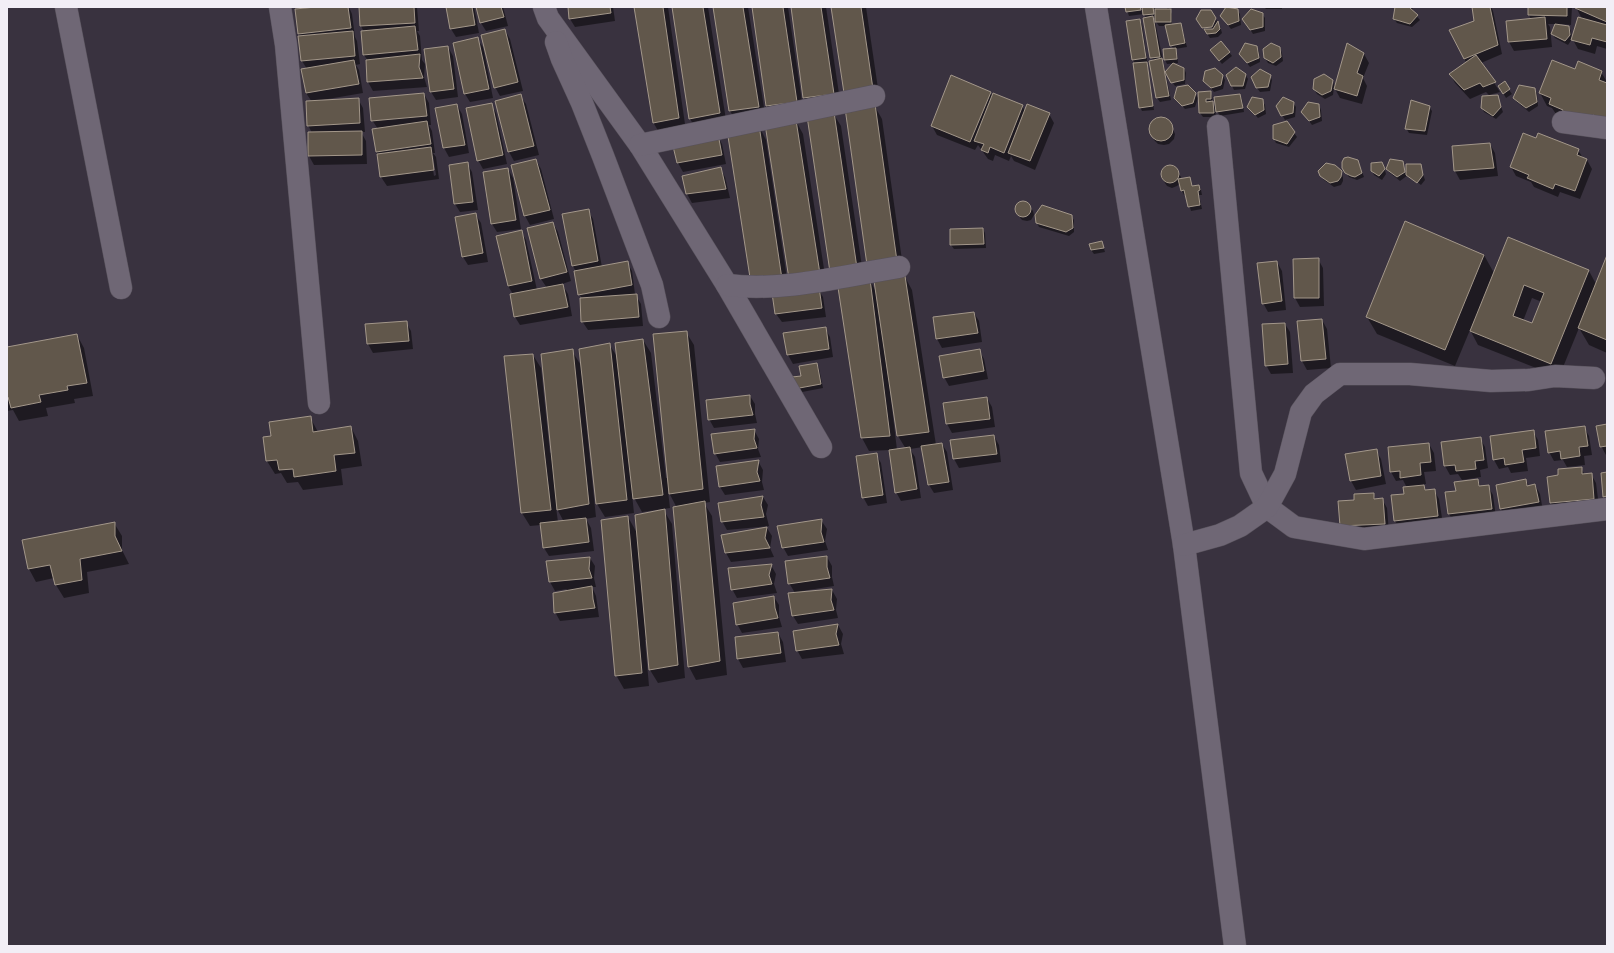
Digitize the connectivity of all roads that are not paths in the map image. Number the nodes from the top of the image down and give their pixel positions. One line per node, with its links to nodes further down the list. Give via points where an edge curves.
1 (66, 7): 12 (street)
2 (280, 7): 15 (street, via 287,53)
3 (1096, 7): 19 (street)
4 (546, 12): 9 (street); 13 (street, via 562,60 604,156 652,285)
5 (874, 96): 9 (street)
6 (1563, 122): 8 (street)
7 (1218, 126): 17 (street, via 1251,473)
8 (1607, 128)
9 (640, 145): 11 (street)
10 (899, 267): 11 (street, via 791,285)
11 (727, 285): 16 (street)
12 (121, 288)
13 (659, 317)
14 (1594, 378): 17 (street, via 1555,376 1491,382 1410,374 1340,374 1314,394 1301,412 1285,474)
15 (318, 402)
16 (821, 447)
17 (1267, 507): 18 (street, via 1294,527 1364,539); 19 (street, via 1240,526 1220,535)
18 (1607, 509)
19 (1184, 545): 20 (street)
20 (1235, 946)

